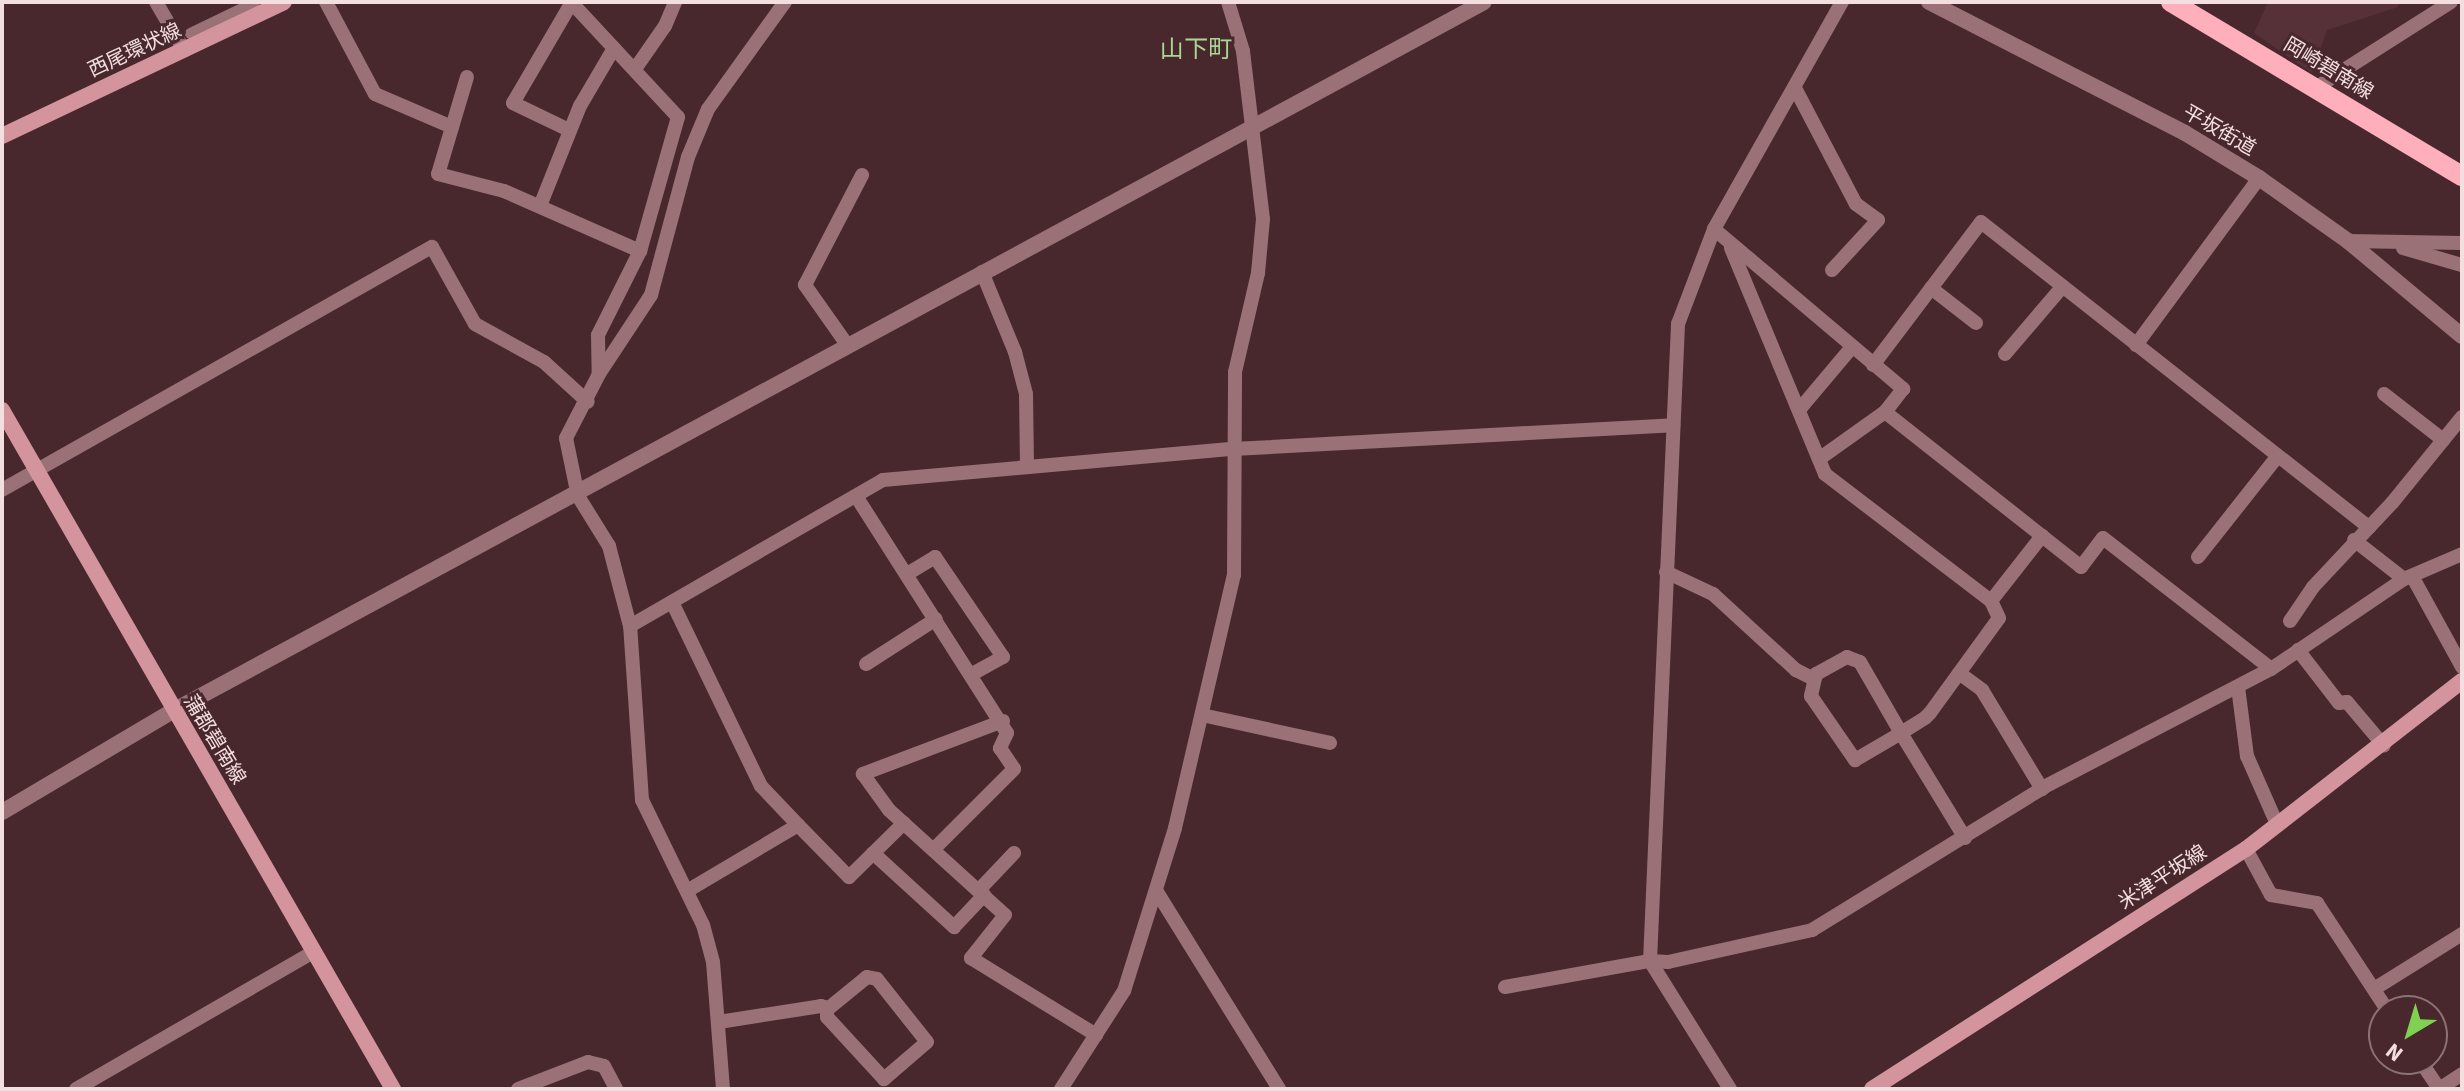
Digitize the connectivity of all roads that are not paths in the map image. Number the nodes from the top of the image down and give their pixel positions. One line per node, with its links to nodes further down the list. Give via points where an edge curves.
1 (156, 2): 15 (street)
2 (326, 2): 21 (street, via 375,94)
3 (572, 2): 14 (street); 22 (street, via 513,103)
4 (675, 2): 16 (street)
5 (785, 2): 46 (street, via 708,109 688,157 651,295)
6 (1228, 2): 20 (street, via 1243,51)
7 (1484, 2): 20 (street)
8 (1842, 2): 18 (street)
9 (1929, 2): 26 (street, 平坂街道, via 2185,133)
10 (2171, 2): 19 (main road, 岡崎碧南線)
11 (2451, 2): 19 (street)
12 (269, 4): 13 (street); 15 (main road, 西尾環状線)
13 (190, 33)
14 (614, 48): 16 (street); 22 (street)
15 (184, 50): 23 (main road, 西尾環状線)
16 (635, 69): 33 (street, via 678,117)
17 (467, 77): 21 (street)
18 (1795, 88): 28 (street); 35 (street, via 1856,204 1878,220)
19 (2314, 89): 25 (main road, 岡崎碧南線)
20 (1250, 125): 36 (street); 55 (street, via 1263,219 1258,273 1235,372)
21 (452, 127): 27 (street, via 438,174)
22 (569, 130): 27 (street)
23 (2, 136)
24 (862, 175): 42 (street, via 805,285)
25 (2462, 176)
26 (2259, 178): 30 (street, 平坂街道); 41 (street)
27 (540, 206): 33 (street)
28 (1714, 229): 32 (street); 53 (street, via 1678,324)
29 (2375, 240): 30 (street); 31 (street); 34 (street)
30 (2348, 241): 40 (street, 平坂街道)
31 (2462, 243)
32 (1730, 247): 43 (street); 50 (street)
33 (640, 251): 46 (street, via 598,335)
34 (2462, 265)
35 (1832, 270)
36 (982, 272): 42 (street); 58 (street, via 1026,394)
37 (2063, 286): 38 (street, via 1981,222); 41 (street); 44 (street)
38 (1931, 288): 39 (street); 45 (street)
39 (1976, 323)
40 (2462, 336)
41 (2136, 345): 56 (street)
42 (848, 346): 61 (street)
43 (1852, 347): 45 (street); 50 (street)
44 (2005, 354)
45 (1873, 365): 51 (street, via 1903,389)
46 (599, 374): 48 (street)
47 (2384, 394): 54 (street)
48 (588, 402): 59 (street, via 544,362 475,324 432,247); 61 (street, via 566,438)
49 (2, 410): 59 (main road, 蒲郡碧南線)
50 (1799, 410): 57 (street)
51 (1885, 412): 57 (street); 64 (street)
52 (2462, 417): 54 (street)
53 (1673, 425): 55 (street); 68 (street)
54 (2443, 440): 63 (street)
55 (1233, 449): 58 (street); 86 (street, via 1234,575)
56 (2277, 457): 63 (street); 67 (street)
57 (1819, 459): 71 (street, via 1825,474)
58 (1027, 467): 62 (street, via 883,480)
59 (36, 470): 60 (street); 85 (main road, 蒲郡碧南線)
60 (2, 490)
61 (578, 496): 75 (street, via 609,546); 85 (street)
62 (856, 496): 69 (street); 72 (street)
63 (2369, 527): 65 (street)
64 (2042, 536): 71 (street); 79 (street, via 2081,567 2103,538)
65 (2354, 540): 70 (street); 74 (street)
66 (2462, 554): 70 (street)
67 (2198, 557)
68 (1666, 572): 82 (street, via 1713,594 1796,670); 106 (street)
69 (907, 574): 73 (street); 81 (street, via 935,557 1003,657)
70 (2408, 577): 76 (street); 78 (street)
71 (1991, 601): 80 (street, via 1999,618)
72 (672, 602): 75 (street); 95 (street, via 761,786)
73 (936, 619): 77 (street); 81 (street)
74 (2290, 621)
75 (630, 626): 101 (street, via 642,800)
76 (2298, 650): 79 (street); 90 (street, via 2339,703 2347,702)
77 (866, 664)
78 (2462, 667)
79 (2271, 669): 84 (street)
80 (1959, 673): 88 (street, via 1925,718); 91 (street, via 1982,690)
81 (972, 674): 87 (street)
82 (1814, 679): 88 (street, via 1852,657); 88 (street, via 1811,696 1850,757 1855,760)
83 (2461, 684): 90 (main road, 米津平坂線)
84 (2238, 687): 91 (street); 94 (street, via 2247,756)
85 (173, 711): 92 (street); 105 (main road, 蒲郡碧南線)
86 (1202, 715): 89 (street); 102 (street)
87 (1003, 721): 93 (street, via 863,774); 97 (street, via 1007,733 1000,748 1014,769)
88 (1901, 733): 96 (street)
89 (1330, 743)
90 (2384, 746): 94 (main road, 米津平坂線)
91 (2042, 789): 96 (street)
92 (2, 812)
93 (904, 823): 97 (street); 99 (street)
94 (2277, 824): 98 (main road, 米津平坂線)
95 (798, 825): 99 (street, via 849,877); 101 (street)
96 (1965, 838): 106 (street, via 1812,930 1668,962)
97 (934, 849): 103 (street)
98 (2246, 849): 108 (street, via 2271,895 2317,903); 122 (main road, 米津平坂線)
99 (873, 853): 103 (street, via 954,927)
100 (1014, 853): 103 (street)
101 (687, 891): 111 (street, via 711,950)
102 (1157, 892): 112 (street, via 1124,991); 120 (street)
103 (982, 893): 112 (street, via 1005,915 971,958)
104 (2462, 934): 108 (street)
105 (312, 953): 115 (street); 116 (main road, 蒲郡碧南線)
106 (1650, 961): 107 (street); 121 (street)
107 (1505, 987)
108 (2374, 989): 109 (street)
109 (2378, 995)
110 (827, 1008): 110 (street, via 867,977 877,979 927,1042 884,1079 827,1017); 111 (street)
111 (719, 1022): 114 (street)
112 (1096, 1035): 119 (street)
113 (2462, 1074): 123 (street)
114 (720, 1088)
115 (76, 1089)
116 (393, 1089)
117 (518, 1089): 118 (street, via 588,1062 604,1066)
118 (616, 1089)
119 (1061, 1089)
120 (1279, 1089)
121 (1730, 1089)
122 (1872, 1089)
123 (2439, 1089)

